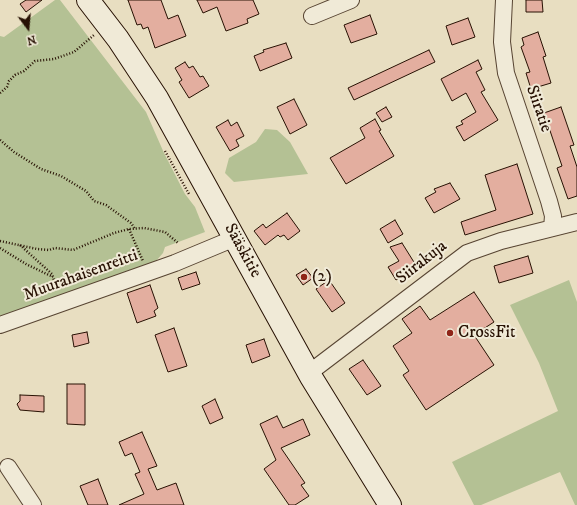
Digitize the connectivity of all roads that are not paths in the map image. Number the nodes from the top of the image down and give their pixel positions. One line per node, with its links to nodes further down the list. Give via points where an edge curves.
1 (88, 0): 7 (street, Sääskitie, via 118,39 157,98)
2 (351, 0): 4 (street)
3 (504, 0): 6 (street, Siiratie, via 502,42 506,73 549,201 553,216)
4 (312, 16)
5 (577, 222): 6 (street, Siirakuja)
6 (552, 228): 9 (street, Siirakuja, via 467,252)
7 (235, 238): 8 (street, Muurahaisenreitti, via 174,263); 9 (street, Sääskitie)
8 (0, 325)
9 (309, 373): 12 (street, Sääskitie)
10 (8, 467): 11 (street)
11 (33, 505)
12 (390, 505)

